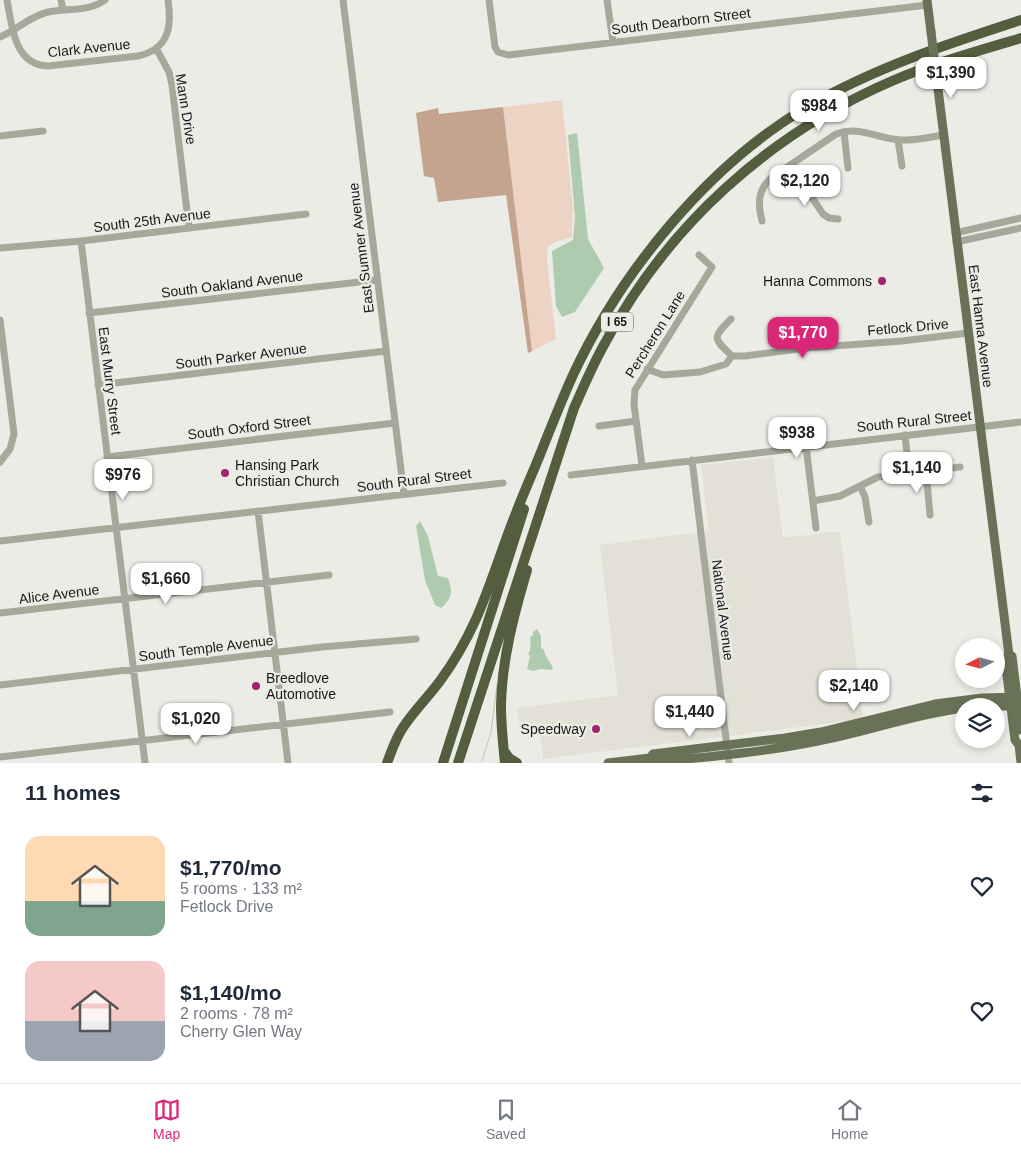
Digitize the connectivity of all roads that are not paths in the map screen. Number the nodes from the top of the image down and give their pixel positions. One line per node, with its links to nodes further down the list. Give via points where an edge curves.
1 (7, 0): 12 (street, Clark Avenue)
2 (61, 0): 9 (street)
3 (105, 0): 9 (street, via 92,7)
4 (168, 0): 17 (street, via 169,28)
5 (343, 0): 36 (street, East Sumner Avenue)
6 (489, 0): 15 (street, South Dearborn Street, via 498,52 508,55)
7 (607, 0): 15 (street)
8 (927, 3): 15 (street, South Dearborn Street); 21 (main road, East Hanna Avenue, bridge)
9 (63, 10): 12 (street, via 37,16)
10 (1021, 14): 16 (highway)
11 (1021, 20): 16 (highway, I 65)
12 (13, 30): 13 (street); 17 (street, Clark Avenue, via 21,54 43,66 138,56)
13 (0, 37)
14 (1021, 38): 53 (highway, I 65, via 940,62 861,95 791,136 730,184 680,234 626,306 586,381)
15 (612, 42)
16 (939, 47): 51 (highway, I 65, via 873,73 805,108 751,147 696,197 650,249 609,308 574,373)
17 (156, 48): 30 (street, Mann Drive, via 172,85)
18 (43, 131): 20 (street)
19 (844, 132): 22 (street, via 861,131); 23 (street, via 832,136); 25 (street)
20 (0, 136)
21 (943, 136): 22 (street); 32 (main road, East Hanna Avenue)
22 (898, 140): 24 (street)
23 (790, 165): 28 (street, via 823,214); 29 (street, via 762,188 758,201)
24 (902, 166)
25 (848, 168)
26 (306, 214): 30 (street, South 25th Avenue)
27 (1021, 218): 32 (street)
28 (838, 219)
29 (762, 221)
30 (189, 228): 33 (street, South 25th Avenue)
31 (1021, 228): 32 (street)
32 (956, 237): 40 (main road, East Hanna Avenue)
33 (81, 241): 34 (street, South 25th Avenue); 37 (street, East Murry Street)
34 (0, 248)
35 (699, 254): 43 (street, Percheron Lane, via 712,267)
36 (377, 280): 37 (street, South Oakland Avenue); 41 (street, East Sumner Avenue)
37 (89, 313): 44 (street, East Murry Street)
38 (731, 319): 42 (street, via 717,337 720,346)
39 (0, 320): 56 (street, via 14,434 10,449)
40 (968, 333): 42 (street, Fetlock Drive); 49 (main road, East Hanna Avenue)
41 (386, 351): 44 (street, South Parker Avenue); 47 (street, East Sumner Avenue)
42 (732, 356): 43 (street, Fetlock Drive, via 726,364 700,372 663,375)
43 (648, 369): 45 (street, Percheron Lane, via 635,390)
44 (98, 385): 54 (street, East Murry Street)
45 (636, 422): 48 (street); 57 (street, Percheron Lane)
46 (1021, 422): 49 (street, South Rural Street)
47 (395, 423): 54 (street, South Oxford Street); 64 (street, East Sumner Avenue)
48 (599, 426)
49 (979, 427): 50 (street, South Rural Street); 80 (main road, East Hanna Avenue, via 1009,655 1005,659)
50 (905, 435): 52 (street, South Rural Street); 60 (street)
51 (545, 442): 91 (highway, via 468,637 446,673 404,726); 95 (highway, I 65)
52 (806, 446): 55 (street, South Rural Street); 65 (street)
53 (560, 449): 88 (highway, via 508,644 501,704); 96 (highway, I 65)
54 (107, 456): 69 (street, East Murry Street)
55 (692, 460): 57 (street, South Rural Street); 89 (street, National Avenue)
56 (0, 462)
57 (642, 466): 61 (street, South Rural Street)
58 (960, 467): 59 (street)
59 (926, 471): 60 (street); 67 (street)
60 (909, 473): 63 (street, via 876,478)
61 (571, 475)
62 (503, 483): 64 (street, South Rural Street)
63 (860, 486): 65 (street, via 840,496); 68 (street)
64 (404, 494): 66 (street, South Rural Street)
65 (813, 501): 70 (street)
66 (258, 512): 69 (street, South Rural Street); 73 (street)
67 (930, 515)
68 (869, 522)
69 (116, 528): 71 (street, South Rural Street); 74 (street, East Murry Street)
70 (816, 528)
71 (0, 541)
72 (329, 575): 73 (street, Alice Avenue)
73 (267, 582): 74 (street, Alice Avenue); 77 (street)
74 (125, 598): 75 (street, Alice Avenue); 78 (street, East Murry Street)
75 (0, 613)
76 (416, 639): 77 (street, South Temple Avenue)
77 (276, 653): 78 (street, South Temple Avenue); 83 (street)
78 (133, 670): 79 (street, South Temple Avenue); 86 (street, East Murry Street)
79 (0, 685)
80 (1016, 701): 84 (main road, via 974,699 935,704); 85 (main road, East Hanna Avenue); 87 (main road, East Hanna Avenue, via 1015,740)
81 (955, 709): 84 (main road)
82 (390, 712): 83 (street)
83 (284, 724): 86 (street); 94 (street)
84 (871, 724): 89 (main road, via 803,744)
85 (1021, 730)
86 (143, 740): 90 (street); 93 (street, East Murry Street)
87 (1020, 743): 92 (main road, East Hanna Avenue)
88 (504, 751): 97 (highway); 98 (highway)
89 (728, 754): 99 (main road)
90 (0, 757)
91 (389, 761)
92 (1021, 762)
93 (145, 763)
94 (288, 763)
95 (443, 763)
96 (458, 763)
97 (505, 763)
98 (517, 763)
99 (608, 763)

